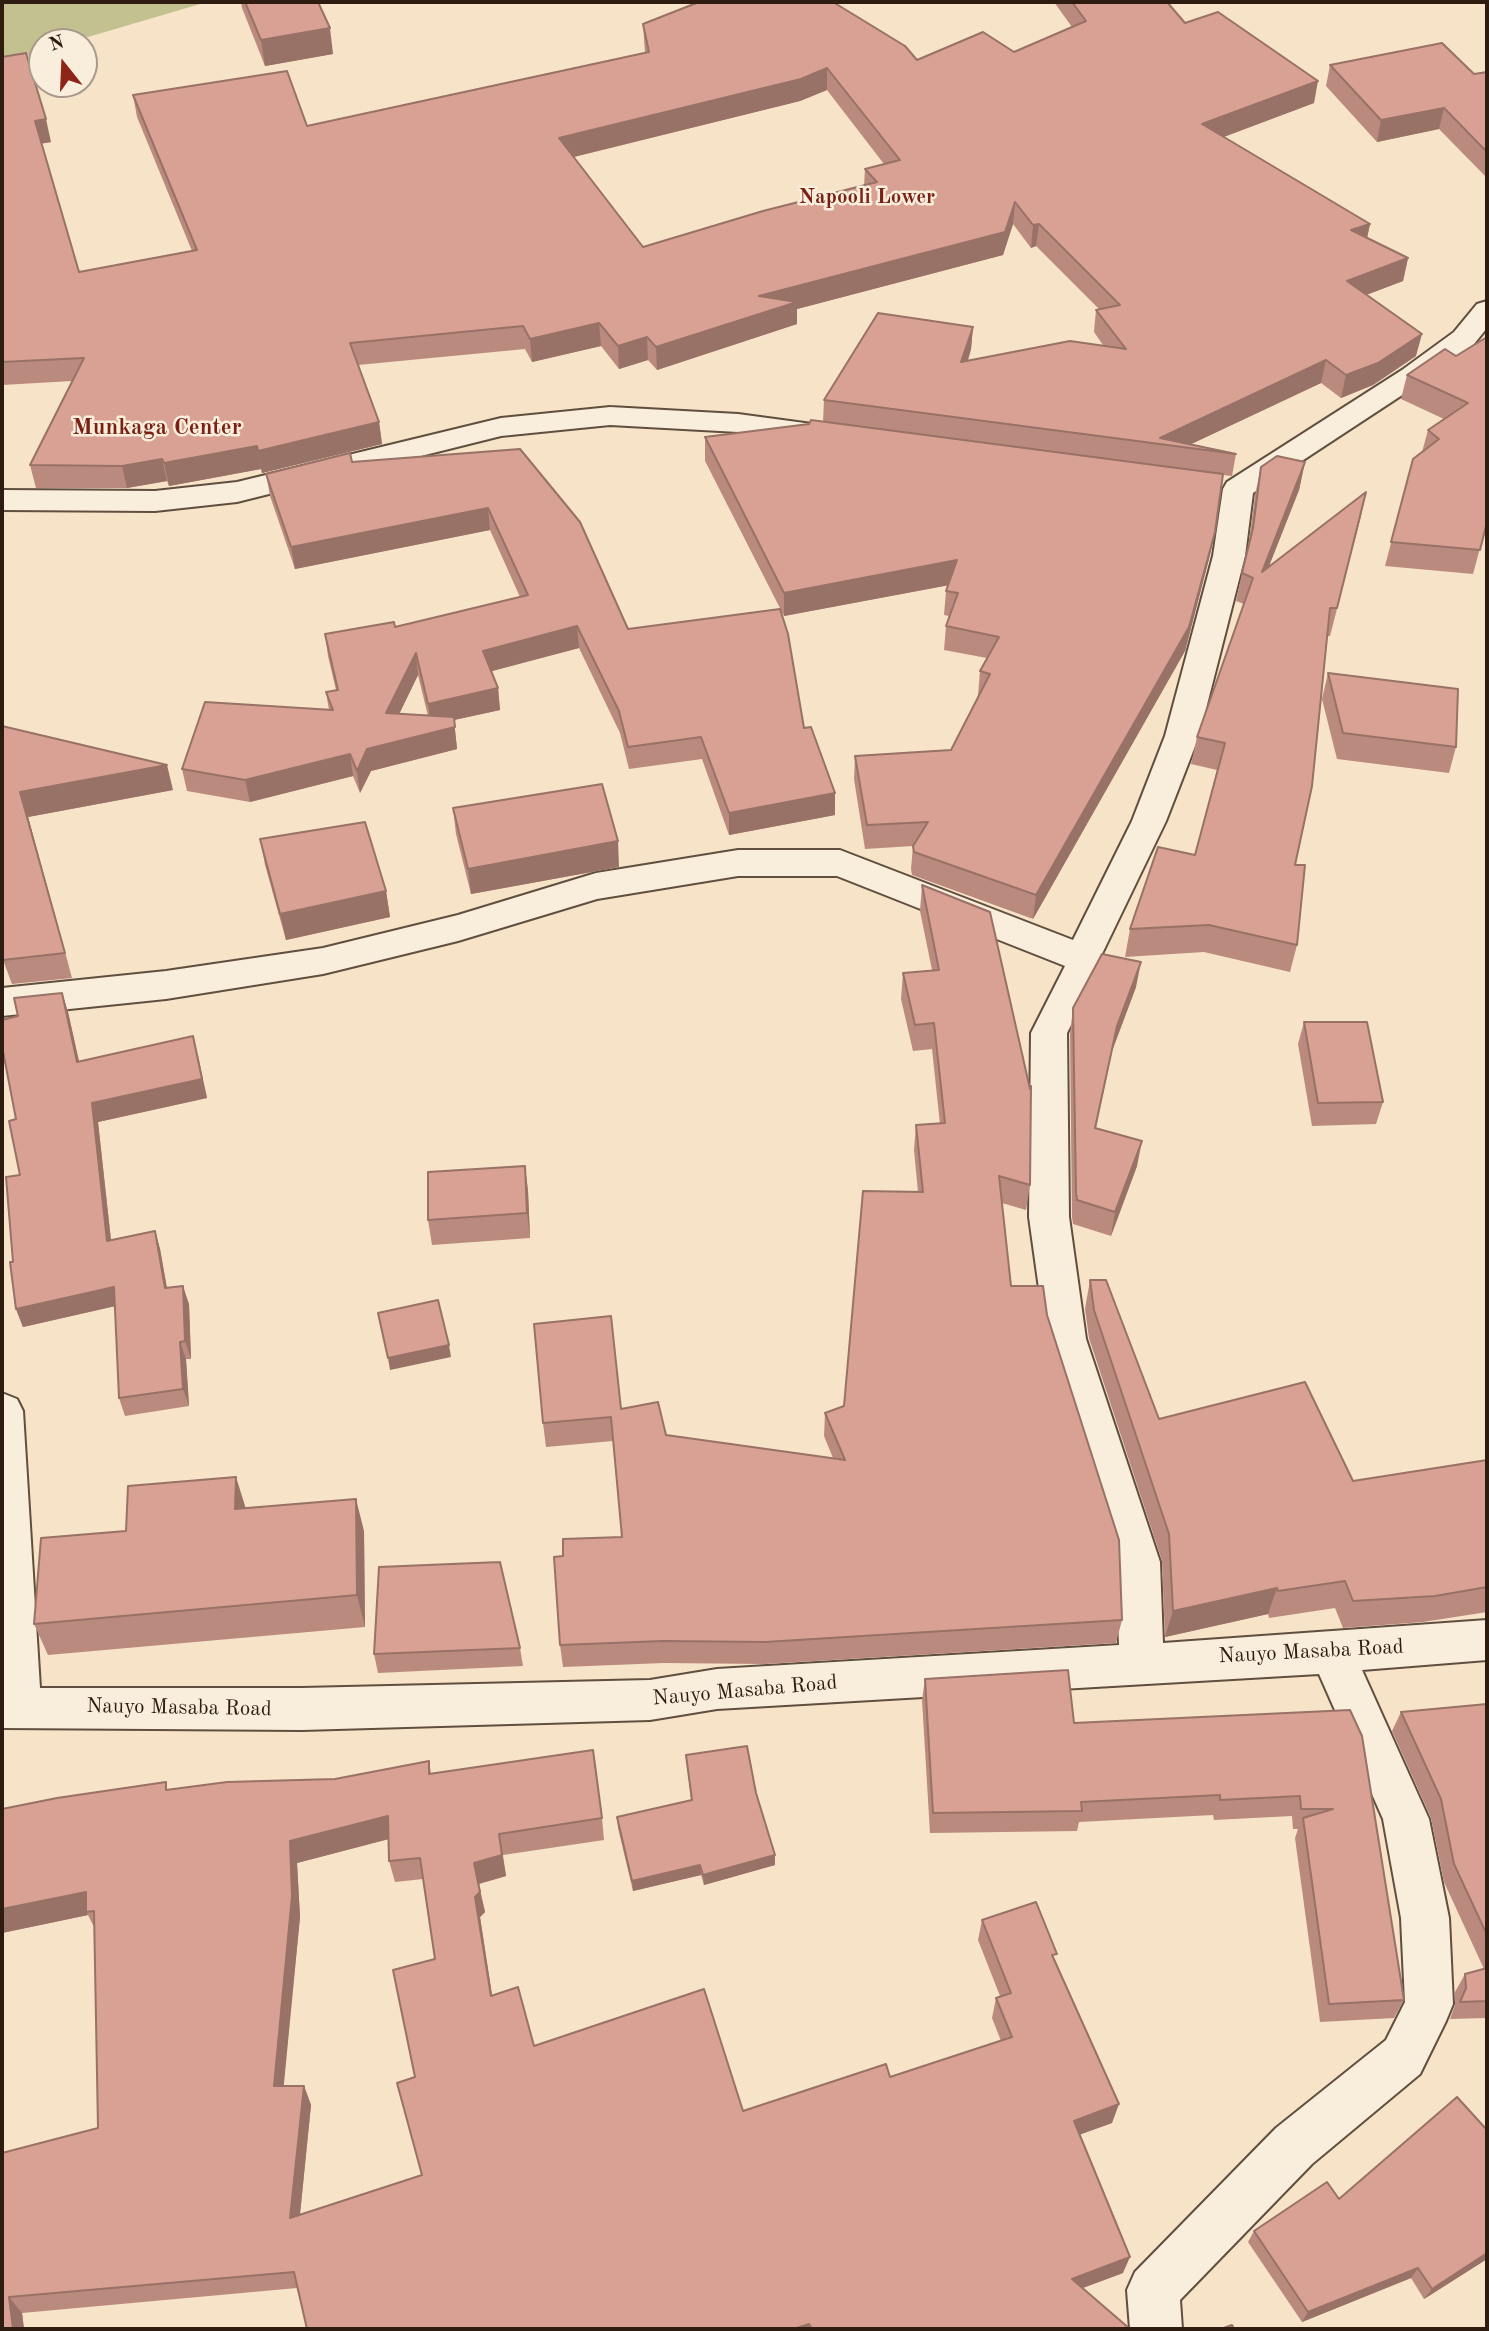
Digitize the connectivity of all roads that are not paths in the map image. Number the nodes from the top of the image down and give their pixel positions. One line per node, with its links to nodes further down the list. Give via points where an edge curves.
1 (1487, 310): 4 (street, via 1464,338 1412,376 1225,487 1226,568 1182,736 1149,821)
2 (860, 439): 3 (street, via 738,423 610,416 501,427 237,492 155,501)
3 (2, 500)
4 (1082, 958): 5 (street, via 840,863 738,863 596,886 458,928 323,961 166,985); 9 (street, via 1085,963 1048,1033 1049,1217 1066,1339 1138,1563)
5 (2, 1002)
6 (2, 1411): 10 (street)
7 (1487, 1640): 8 (street, Nauyo Masaba Road)
8 (1332, 1653): 9 (street, Nauyo Masaba Road); 11 (street, via 1406,1819 1425,1918 1429,2004 1403,2057 1294,2146 1153,2290)
9 (1142, 1662): 10 (street, Nauyo Masaba Road, via 717,1689 650,1700 302,1709)
10 (10, 1707)
11 (1156, 2329)

